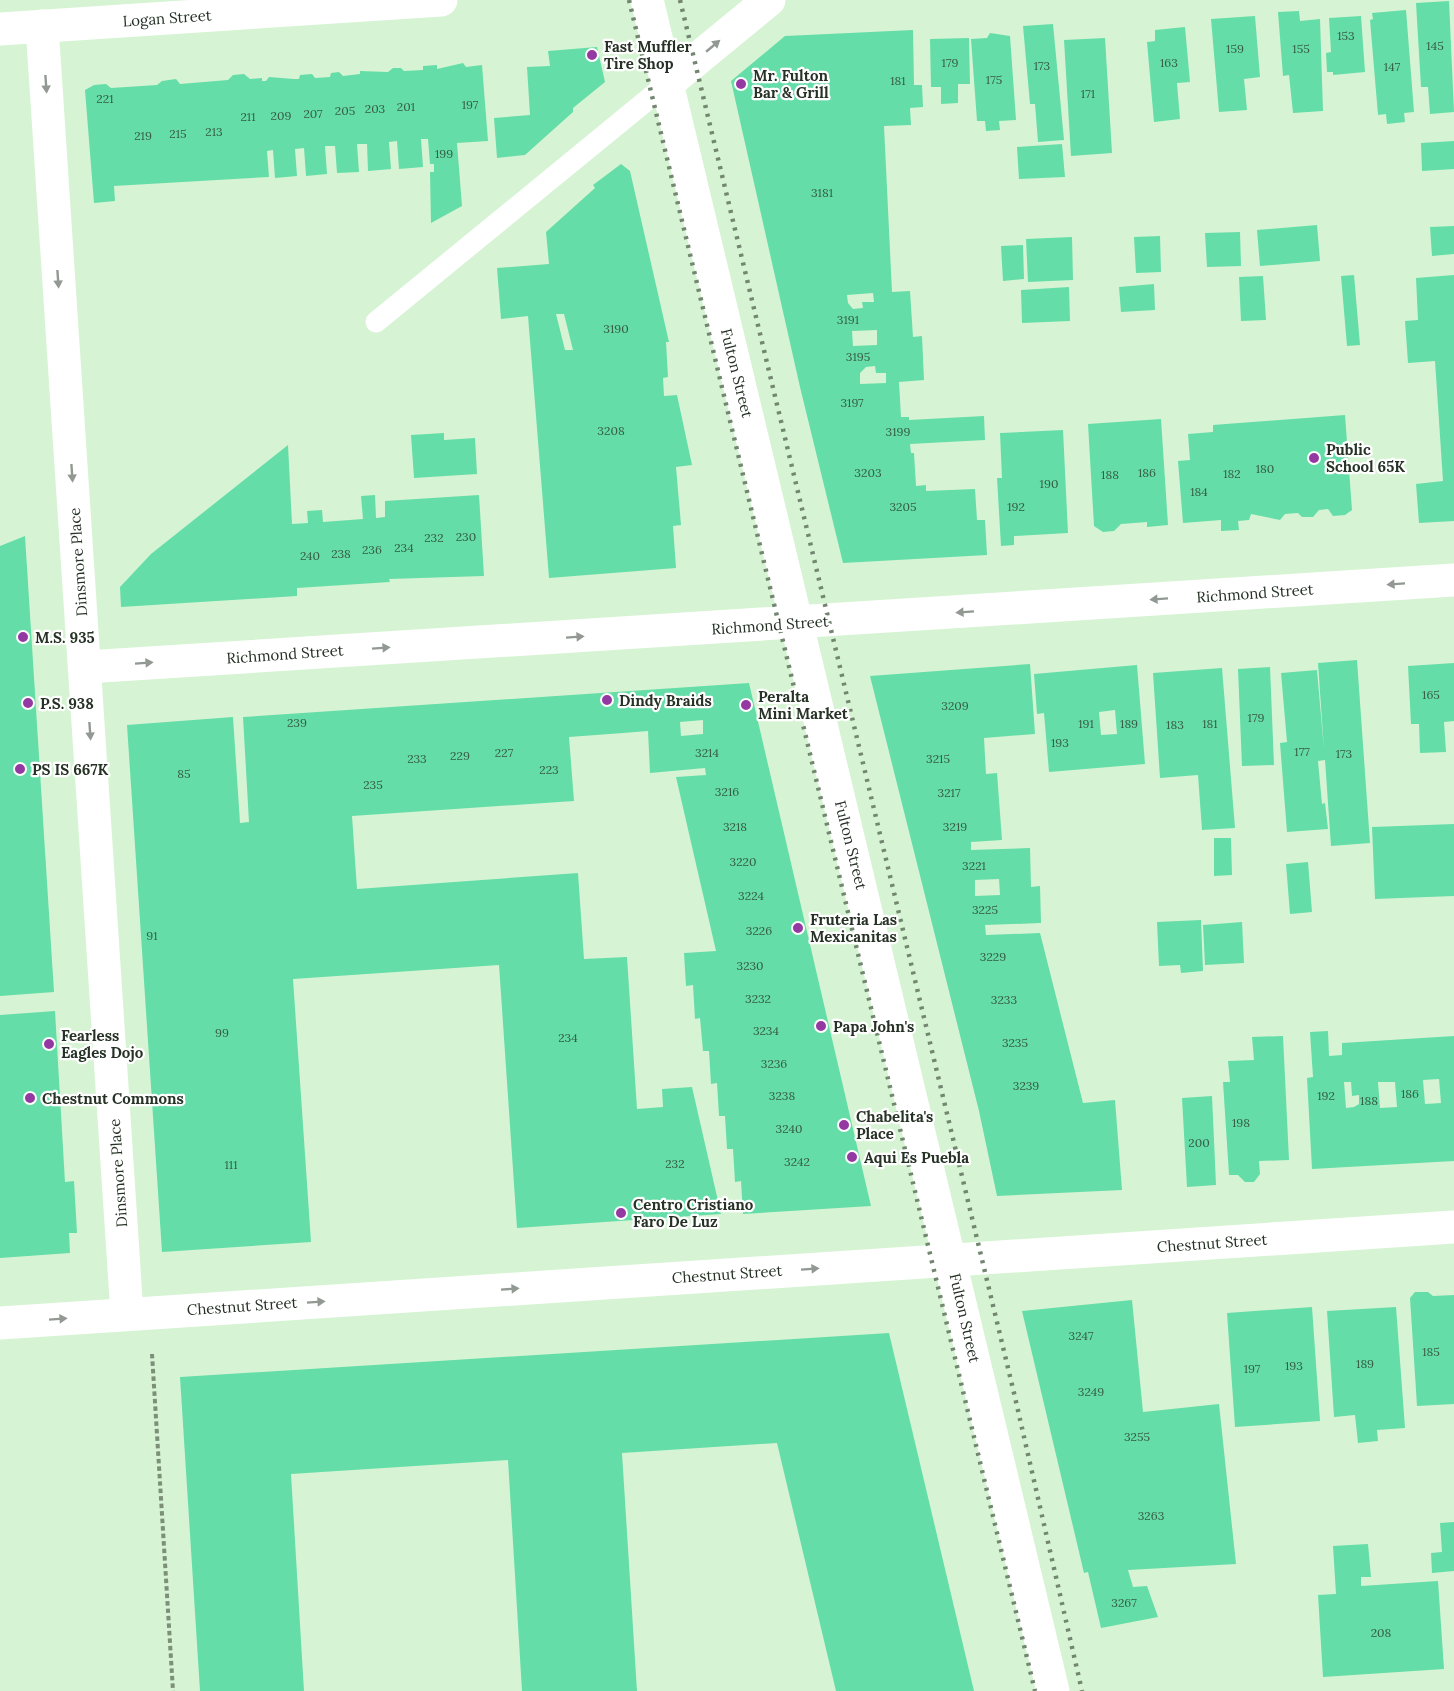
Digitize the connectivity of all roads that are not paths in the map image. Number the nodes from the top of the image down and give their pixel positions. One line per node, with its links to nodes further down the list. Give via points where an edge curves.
1 (441, 0): 4 (street, Logan Street)
2 (647, 0): 6 (street, Fulton Street)
3 (769, 0): 6 (street, one-way to 3)
4 (42, 26): 5 (street, Logan Street); 10 (street, Dinsmore Place, one-way to 10)
5 (0, 29)
6 (668, 84): 7 (lane); 9 (street, Fulton Street)
7 (376, 322)
8 (1454, 580): 9 (street, Richmond Street, one-way to 9)
9 (797, 623): 10 (street, Richmond Street, one-way to 9); 12 (street, Fulton Street)
10 (86, 667): 13 (street, Dinsmore Place, one-way to 13)
11 (1454, 1227): 12 (street, Chestnut Street)
12 (951, 1259): 13 (street, Chestnut Street, one-way to 12); 15 (street, Fulton Street)
13 (127, 1314): 14 (street, Chestnut Street, one-way to 13)
14 (0, 1323)
15 (1053, 1691)

